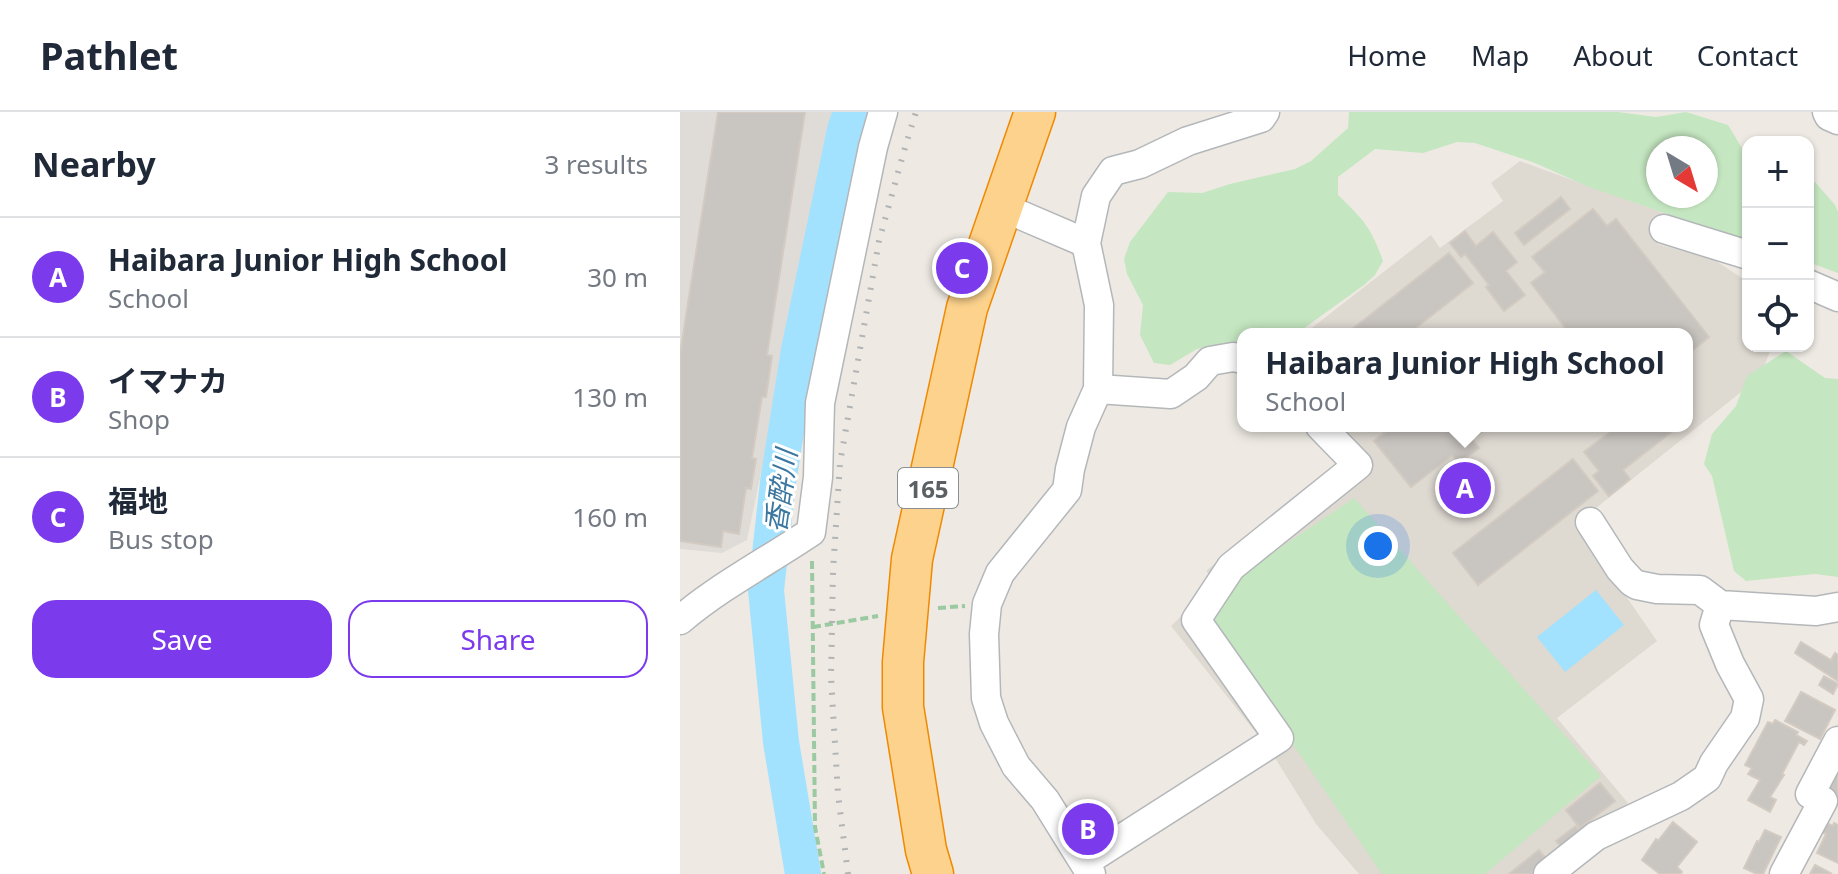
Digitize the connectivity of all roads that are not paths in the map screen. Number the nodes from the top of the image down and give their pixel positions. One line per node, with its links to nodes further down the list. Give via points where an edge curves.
1 (883, 112): 18 (street, via 820,403 818,477 803,537)
2 (1035, 112): 6 (highway, 165)
3 (1265, 112): 8 (street, via 1261,118 1113,171 1096,196)
4 (1827, 112): 5 (street)
5 (1838, 120)
6 (1002, 207): 8 (street); 21 (highway, 165, via 967,308 912,559 888,614 903,662 903,707)
7 (1664, 229): 9 (street)
8 (1086, 243): 13 (street, via 1099,305)
9 (1742, 253)
10 (1814, 287): 11 (street)
11 (1838, 297)
12 (1237, 358): 13 (street, via 1210,361 1171,394)
13 (1098, 389): 20 (street, via 1081,427 1067,490 1000,573 987,604 984,634 986,698 994,723 1016,766 1045,800)
14 (1326, 432): 20 (street, via 1358,465 1231,567 1196,620 1279,738)
15 (1590, 522): 16 (street, via 1632,582 1657,589 1700,590)
16 (1720, 605): 17 (street, via 1816,611); 22 (street, via 1714,625 1749,699 1745,718 1707,778 1596,836)
17 (1838, 607)
18 (680, 620)
19 (1838, 741): 23 (street, via 1810,794 1823,801)
20 (1088, 868)
21 (933, 874)
22 (1548, 874)
23 (1784, 874)

